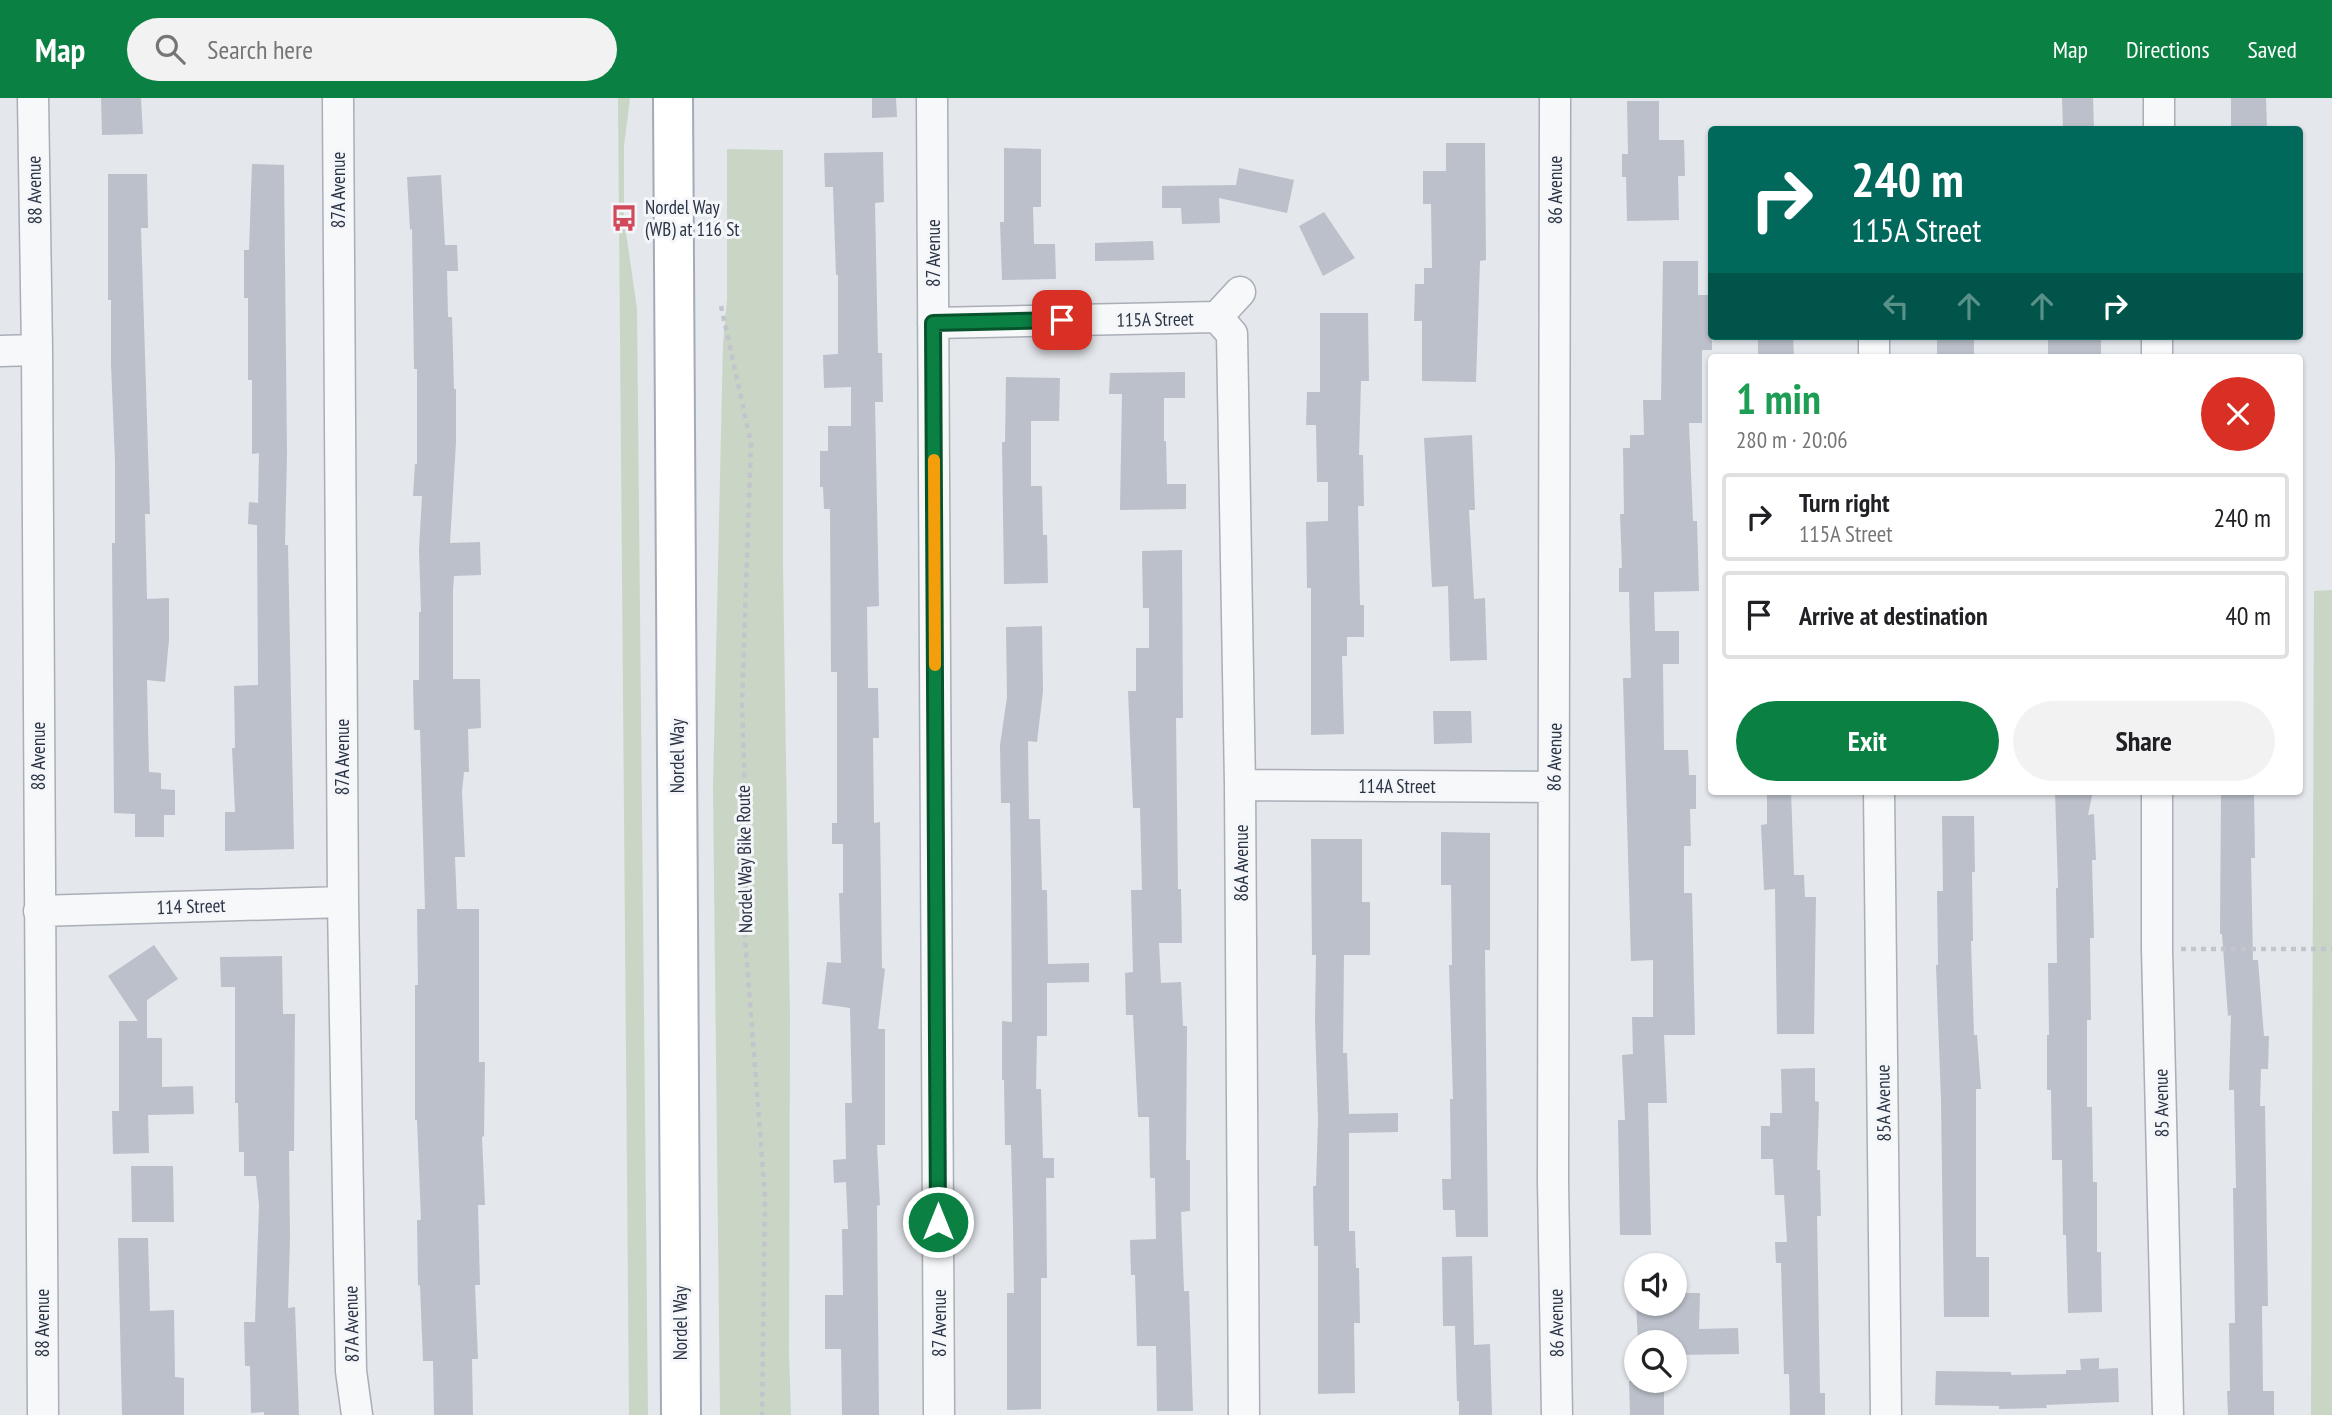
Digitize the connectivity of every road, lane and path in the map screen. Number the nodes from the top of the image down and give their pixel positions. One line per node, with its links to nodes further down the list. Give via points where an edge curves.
1 (33, 98): 12 (street, 88 Avenue)
2 (338, 98): 18 (street, 87A Avenue)
3 (673, 98): 24 (main road, Nordel Way)
4 (932, 98): 11 (street, 87 Avenue)
5 (1555, 98): 15 (street, 86 Avenue)
6 (2159, 98): 7 (street)
7 (2159, 126)
8 (1240, 292): 10 (street, 115A Street)
9 (721, 306): 25 (path, Nordel Way Bike Route, via 751,443 742,703 744,937 765,1197)
10 (1217, 317): 11 (street, 115A Street); 14 (street, 86A Avenue, via 1232,334)
11 (933, 323): 26 (street, 87 Avenue)
12 (37, 349): 13 (street); 19 (street, 88 Avenue)
13 (0, 351)
14 (1240, 785): 15 (street, 114A Street); 27 (street, 86A Avenue)
15 (1553, 787): 28 (street, 86 Avenue)
16 (1879, 795): 29 (street, 85A Avenue)
17 (2157, 795): 30 (street, 85 Avenue)
18 (343, 902): 19 (street, 114 Street); 23 (street, 87A Avenue, via 351,1371)
19 (39, 911): 22 (street, 88 Avenue)
20 (2332, 948): 21 (path)
21 (2177, 949)
22 (43, 1415)
23 (357, 1415)
24 (681, 1415)
25 (762, 1415)
26 (939, 1415)
27 (1244, 1415)
28 (1557, 1415)
29 (1886, 1415)
30 (2168, 1415)

